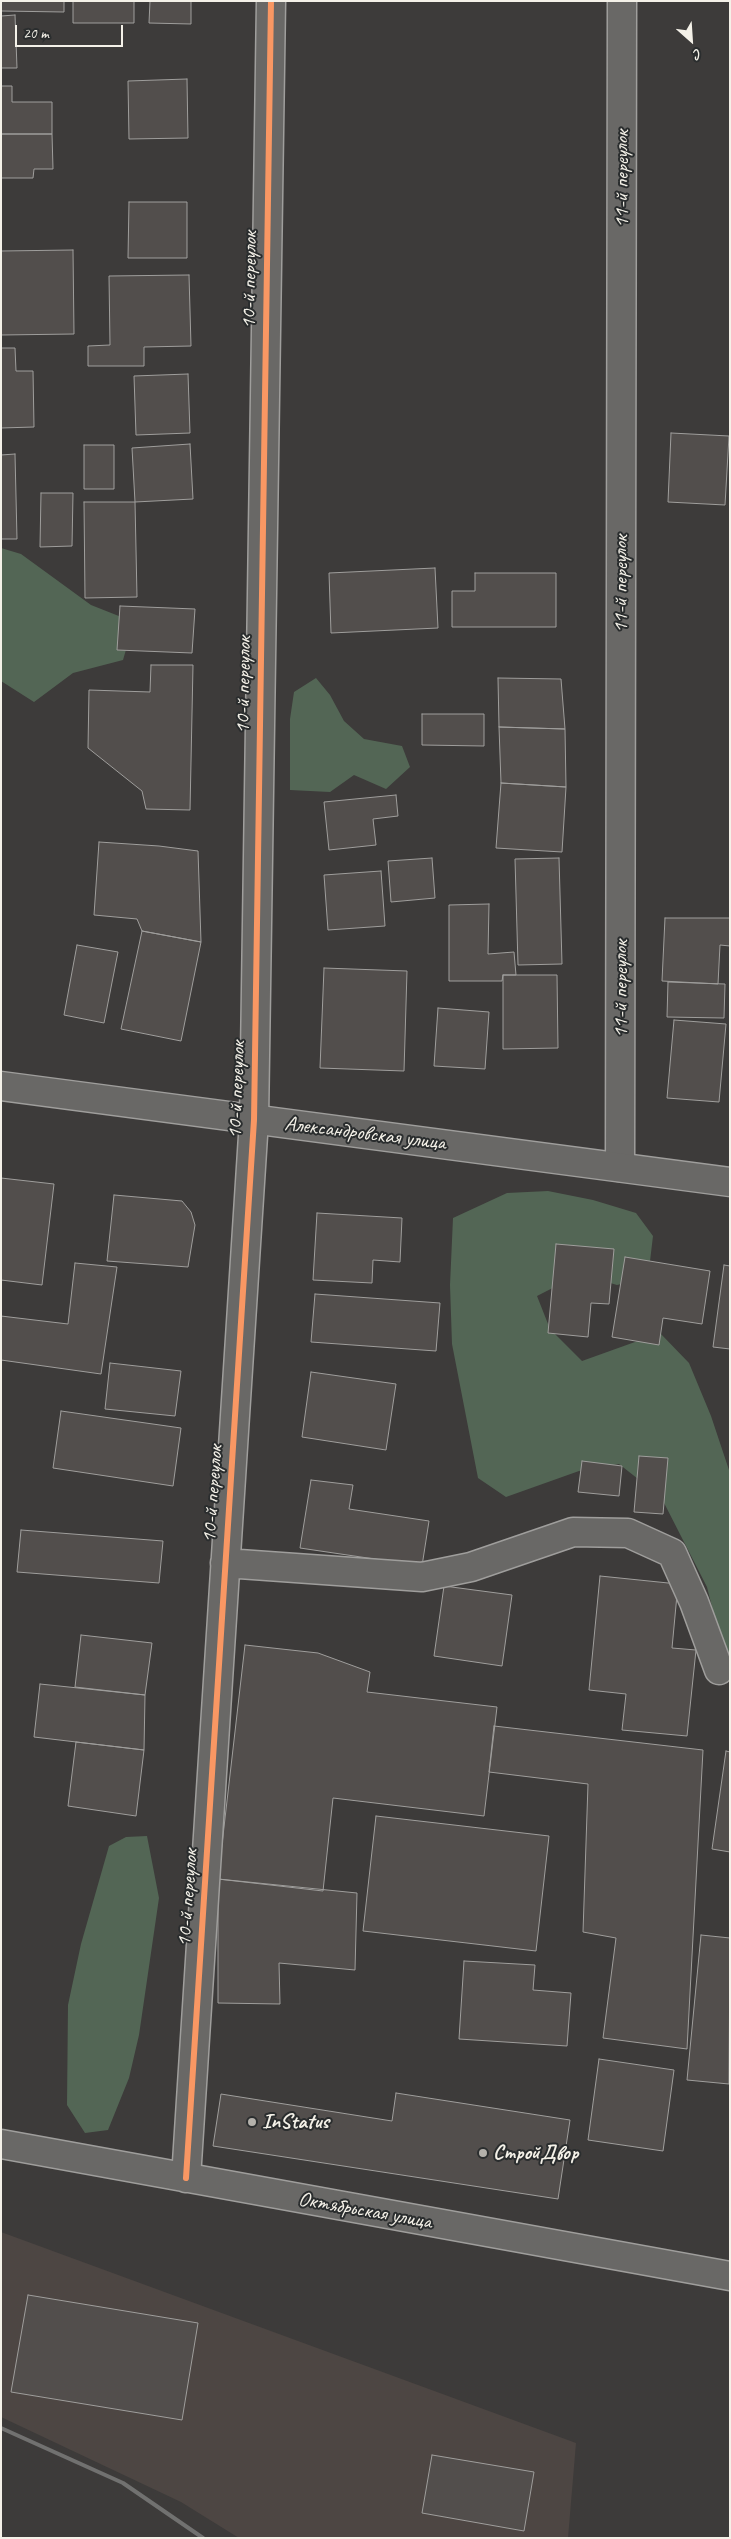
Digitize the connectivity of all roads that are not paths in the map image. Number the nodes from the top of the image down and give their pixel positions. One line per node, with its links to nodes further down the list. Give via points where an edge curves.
1 (271, 1): 4 (street, 10-й переулок)
2 (622, 1): 5 (street, 11-й переулок)
3 (1, 1086): 4 (street, Александровская улица)
4 (254, 1120): 5 (street, Александровская улица); 7 (street, 10-й переулок)
5 (620, 1167): 6 (street, Александровская улица)
6 (730, 1182)
7 (225, 1563): 8 (street, via 422,1578 471,1567 572,1532 628,1533 672,1553 694,1602); 10 (street, 10-й переулок)
8 (718, 1670)
9 (1, 2144): 10 (street, Октябрьская улица)
10 (186, 2178): 11 (street, Октябрьская улица)
11 (730, 2276)

